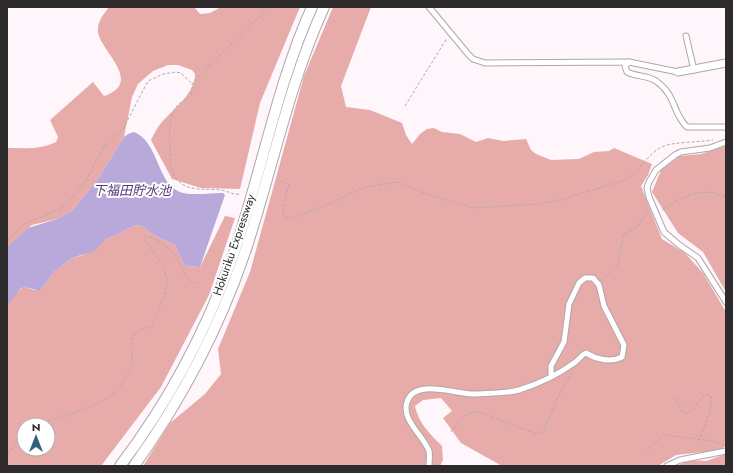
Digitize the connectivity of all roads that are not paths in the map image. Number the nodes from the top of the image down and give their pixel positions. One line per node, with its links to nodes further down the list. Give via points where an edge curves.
1 (312, 7): 14 (highway, Hokuriku Expressway, via 288,66 237,244 210,313 173,387)
2 (324, 7): 15 (highway, Hokuriku Expressway, via 299,68 256,217 233,286 204,352 185,387)
3 (429, 7): 5 (street, via 468,54 473,59 485,63)
4 (686, 36): 7 (street)
5 (629, 62): 8 (street); 9 (street, via 625,66 627,72 649,77 667,90 681,121 687,127)
6 (726, 63): 7 (street)
7 (694, 70): 8 (street)
8 (678, 72)
9 (726, 127)
10 (726, 142): 11 (street, via 710,148 681,152 660,166 650,178 647,188 667,236 701,262)
11 (726, 302)
12 (551, 375): 12 (street, via 573,364 586,353 595,359 603,360 618,359 624,354 624,345 604,306 599,285 593,278 588,277 579,283 569,304 564,342 551,366); 16 (street, via 519,390 511,391 469,394 422,388 414,391 407,400 406,411 429,451)
13 (726, 451): 17 (street, via 680,460)
14 (120, 466)
15 (134, 466)
16 (429, 466)
17 (667, 466)

